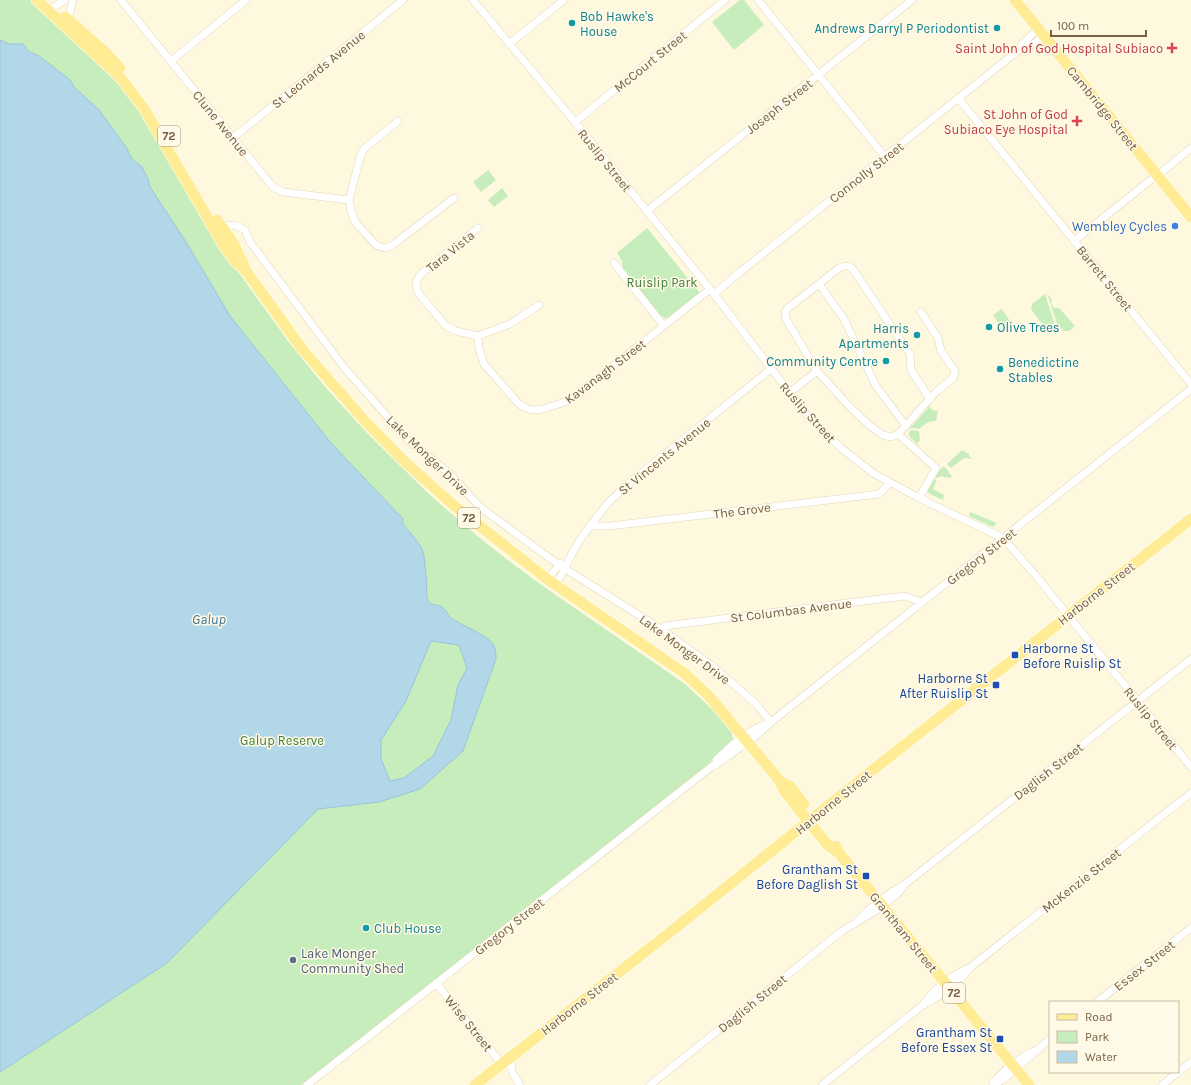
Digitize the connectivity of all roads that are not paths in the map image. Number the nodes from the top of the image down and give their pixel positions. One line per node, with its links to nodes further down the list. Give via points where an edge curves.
1 (37, 0): 32 (main road, Lake Monger Drive / 72, via 119,76 144,107)
2 (65, 0): 14 (street)
3 (73, 0): 15 (street)
4 (121, 0): 18 (street, Clune Avenue)
5 (246, 0): 18 (street)
6 (403, 0): 23 (street, St Leonards Avenue)
7 (473, 0): 17 (street, Ruslip Street)
8 (564, 0): 17 (street)
9 (725, 0): 22 (street, McCourt Street)
10 (758, 0): 19 (street)
11 (912, 0): 19 (street, Joseph Street)
12 (1015, 0): 16 (main road, Cambridge Street)
13 (1023, 0): 26 (main road, Cambridge Street)
14 (51, 3): 15 (main road, Lake Monger Drive / 72)
15 (68, 19): 32 (main road, Lake Monger Drive / 72, via 104,51 147,100)
16 (1041, 33): 20 (street, Connolly Street, via 1027,48 1019,50); 26 (main road, Cambridge Street)
17 (509, 44): 22 (street, Ruslip Street)
18 (171, 61): 23 (street, Clune Avenue)
19 (818, 74): 25 (street); 30 (street, Joseph Street)
20 (958, 98): 25 (street, Connolly Street); 34 (street, Barrett Street)
21 (398, 121): 28 (street, via 361,154)
22 (575, 122): 30 (street, Ruslip Street)
23 (233, 138): 28 (street, Clune Avenue, via 278,191)
24 (1191, 148): 26 (street)
25 (885, 157): 37 (street, Connolly Street, via 740,272)
26 (1160, 173): 29 (main road, Cambridge Street); 31 (main road, Cambridge Street); 34 (street)
27 (454, 198): 28 (street, via 388,248 380,248 371,242 355,222)
28 (349, 200)
29 (1191, 206)
30 (647, 211): 37 (street, Ruslip Street)
31 (1191, 217)
32 (217, 227): 56 (street, Lake Monger Drive, via 235,225 245,230 250,242 346,370 410,442 449,473 480,507); 57 (main road, Lake Monger Drive / 72, via 224,246 246,271 302,349 364,420 404,461 452,504)
33 (478, 228): 41 (street, Tara Vista, via 421,274 416,283 419,294 446,326)
34 (1074, 241): 44 (street, Barrett Street)
35 (614, 263): 40 (street)
36 (819, 284): 43 (street, via 785,313 786,319); 47 (street, via 839,268 852,268 910,354 911,370); 48 (street, via 844,319 876,386)
37 (712, 291): 40 (street, Kavanagh Street); 42 (street, Ruslip Street)
38 (538, 305): 41 (street, via 510,324)
39 (921, 312): 47 (street, via 938,338 941,351 955,371 953,378)
40 (664, 326): 41 (street, Kavanagh Street, via 577,395 562,404 536,410 519,404 488,370 480,353)
41 (478, 336)
42 (771, 369): 46 (street, Ruslip Street); 53 (street, St Vincents Avenue, via 629,483 607,504)
43 (817, 371): 46 (street); 49 (street, via 869,425 886,436)
44 (1191, 384)
45 (1191, 390): 55 (street, Gregory Street)
46 (789, 393): 50 (street, Ruslip Street, via 806,414 841,448)
47 (930, 399): 48 (street)
48 (906, 426): 49 (street)
49 (898, 434): 51 (street, via 936,468)
50 (890, 483): 51 (street, Ruslip Street); 53 (street, The Grove, via 879,494 610,526)
51 (919, 498): 55 (street, Ruslip Street)
52 (1191, 519): 59 (main road, Harborne Street)
53 (590, 526): 56 (street, St Vincents Avenue)
54 (1191, 526): 59 (main road, Harborne Street)
55 (1003, 538): 58 (street, Gregory Street); 59 (street, Ruslip Street)
56 (562, 567): 57 (street, St Vincents Avenue); 60 (street, Lake Monger Drive)
57 (551, 582): 63 (main road, Lake Monger Drive / 72, via 684,674 708,695)
58 (922, 602): 60 (street, St Columbas Avenue, via 904,596 665,626); 64 (street, Gregory Street)
59 (1070, 619): 62 (street, Ruslip Street); 68 (main road, Harborne Street)
60 (661, 629): 64 (street, Lake Monger Drive, via 711,665 755,703)
61 (1191, 659): 62 (street, Daglish Street)
62 (1137, 701): 66 (street, Ruslip Street); 69 (street, Daglish Street, via 905,884 896,895)
63 (732, 722): 65 (main road, Grantham Street / 72)
64 (771, 722): 65 (street, Gregory Street, via 762,732)
65 (746, 739): 68 (main road, Grantham Street / 72, via 780,781 785,792); 71 (street, Gregory Street)
66 (1191, 767)
67 (1191, 793): 72 (street, McKenzie Street, via 972,966 963,977)
68 (814, 822): 69 (main road, Grantham Street / 72, via 827,844 839,853); 76 (main road, Harborne Street, via 669,933)
69 (881, 903): 72 (main road, Grantham Street / 72); 84 (street, Daglish Street, via 842,931)
70 (1191, 928): 73 (street, Essex Street)
71 (436, 983): 76 (street, Wise Street); 81 (street, Gregory Street)
72 (948, 985): 77 (main road, Grantham Street / 72); 85 (street, McKenzie Street, via 936,998 923,1005)
73 (1098, 1001)
74 (1049, 1041): 77 (street)
75 (1191, 1062): 78 (street)
76 (507, 1064): 80 (street); 82 (main road, Harborne Street); 83 (main road, Harborne Street)
77 (1014, 1067): 86 (street, via 1004,1079); 87 (main road, Grantham Street / 72)
78 (1179, 1072)
79 (1177, 1073): 88 (street)
80 (518, 1083)
81 (307, 1085)
82 (475, 1085)
83 (486, 1085)
84 (650, 1085)
85 (822, 1085)
86 (992, 1085)
87 (1029, 1085)
88 (1162, 1085)

